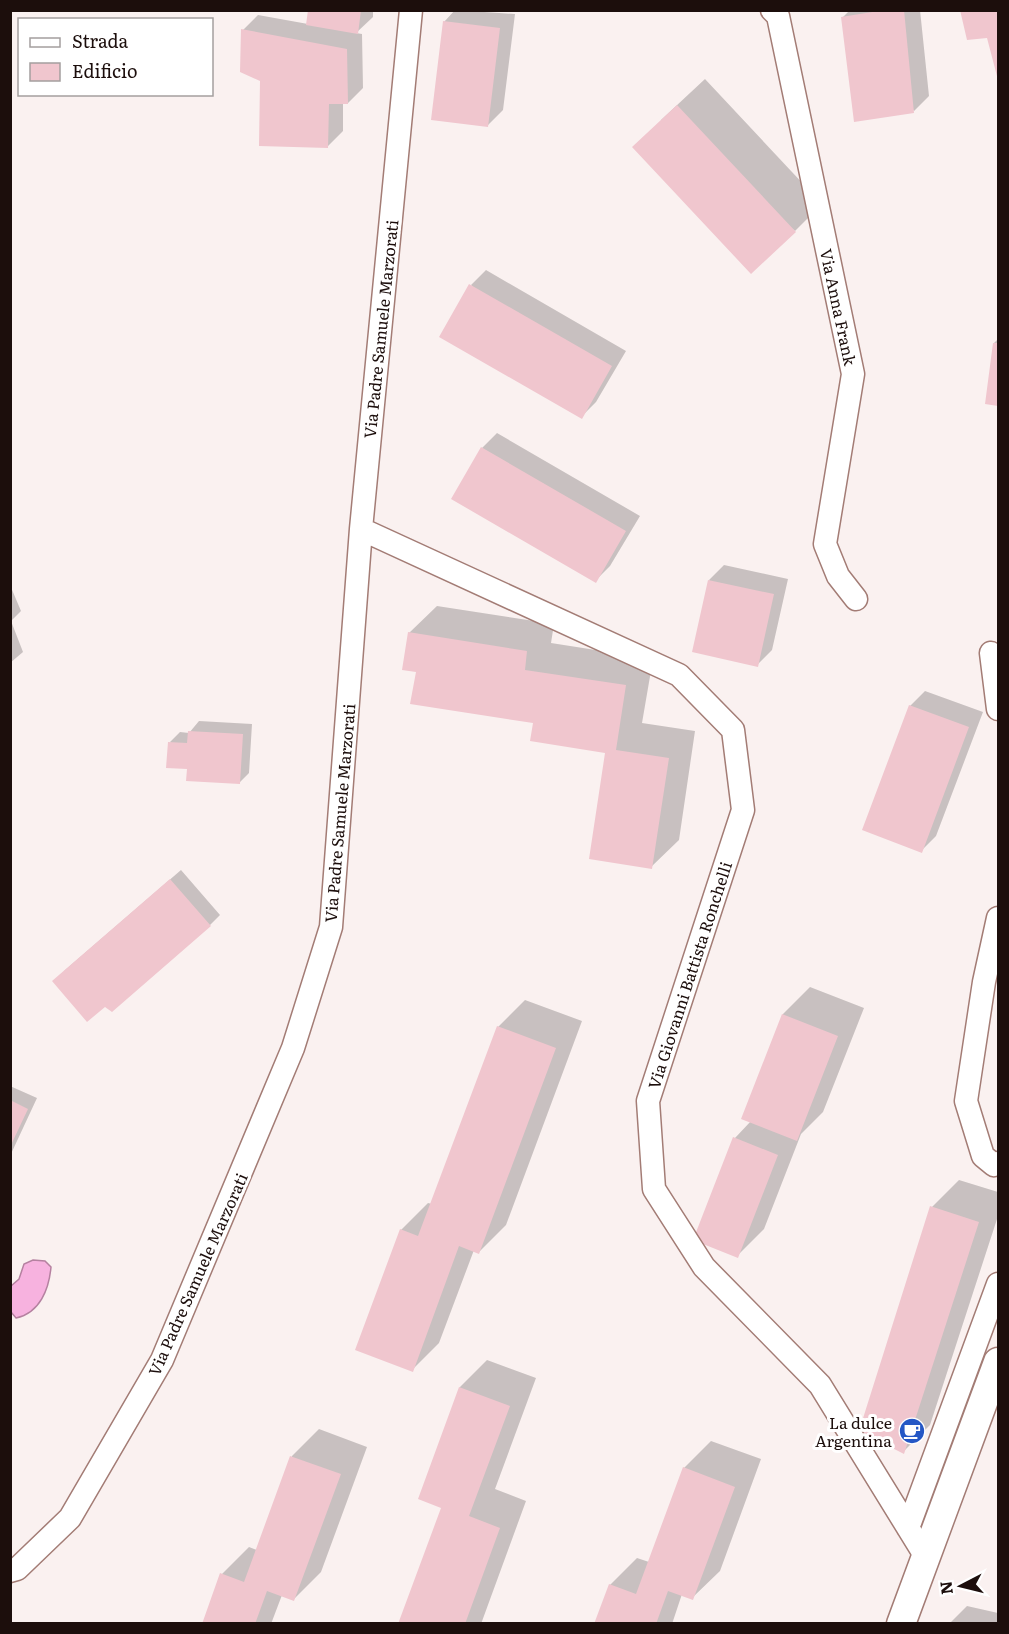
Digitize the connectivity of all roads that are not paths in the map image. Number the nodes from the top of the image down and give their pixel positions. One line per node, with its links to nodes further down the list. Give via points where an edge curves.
1 (411, 10): 3 (street, Via Padre Samuele Marzorati)
2 (780, 12): 4 (street, Via Anna Frank, via 853,374 825,544 838,576)
3 (361, 529): 11 (street, Via Giovanni Battista Ronchelli, via 678,675 733,730 743,810 648,1101 654,1189 704,1267 820,1384); 13 (street, Via Padre Samuele Marzorati, via 331,927 293,1048 162,1360 70,1518)
4 (856, 599)
5 (991, 653): 6 (street)
6 (999, 709)
7 (999, 918): 8 (street, via 984,982 966,1101 983,1156 994,1165)
8 (999, 1163)
9 (999, 1284): 11 (street)
10 (999, 1362): 12 (street)
11 (908, 1528): 12 (street, Via Giovanni Battista Ronchelli)
12 (926, 1557): 14 (street)
13 (10, 1571)
14 (901, 1623)

